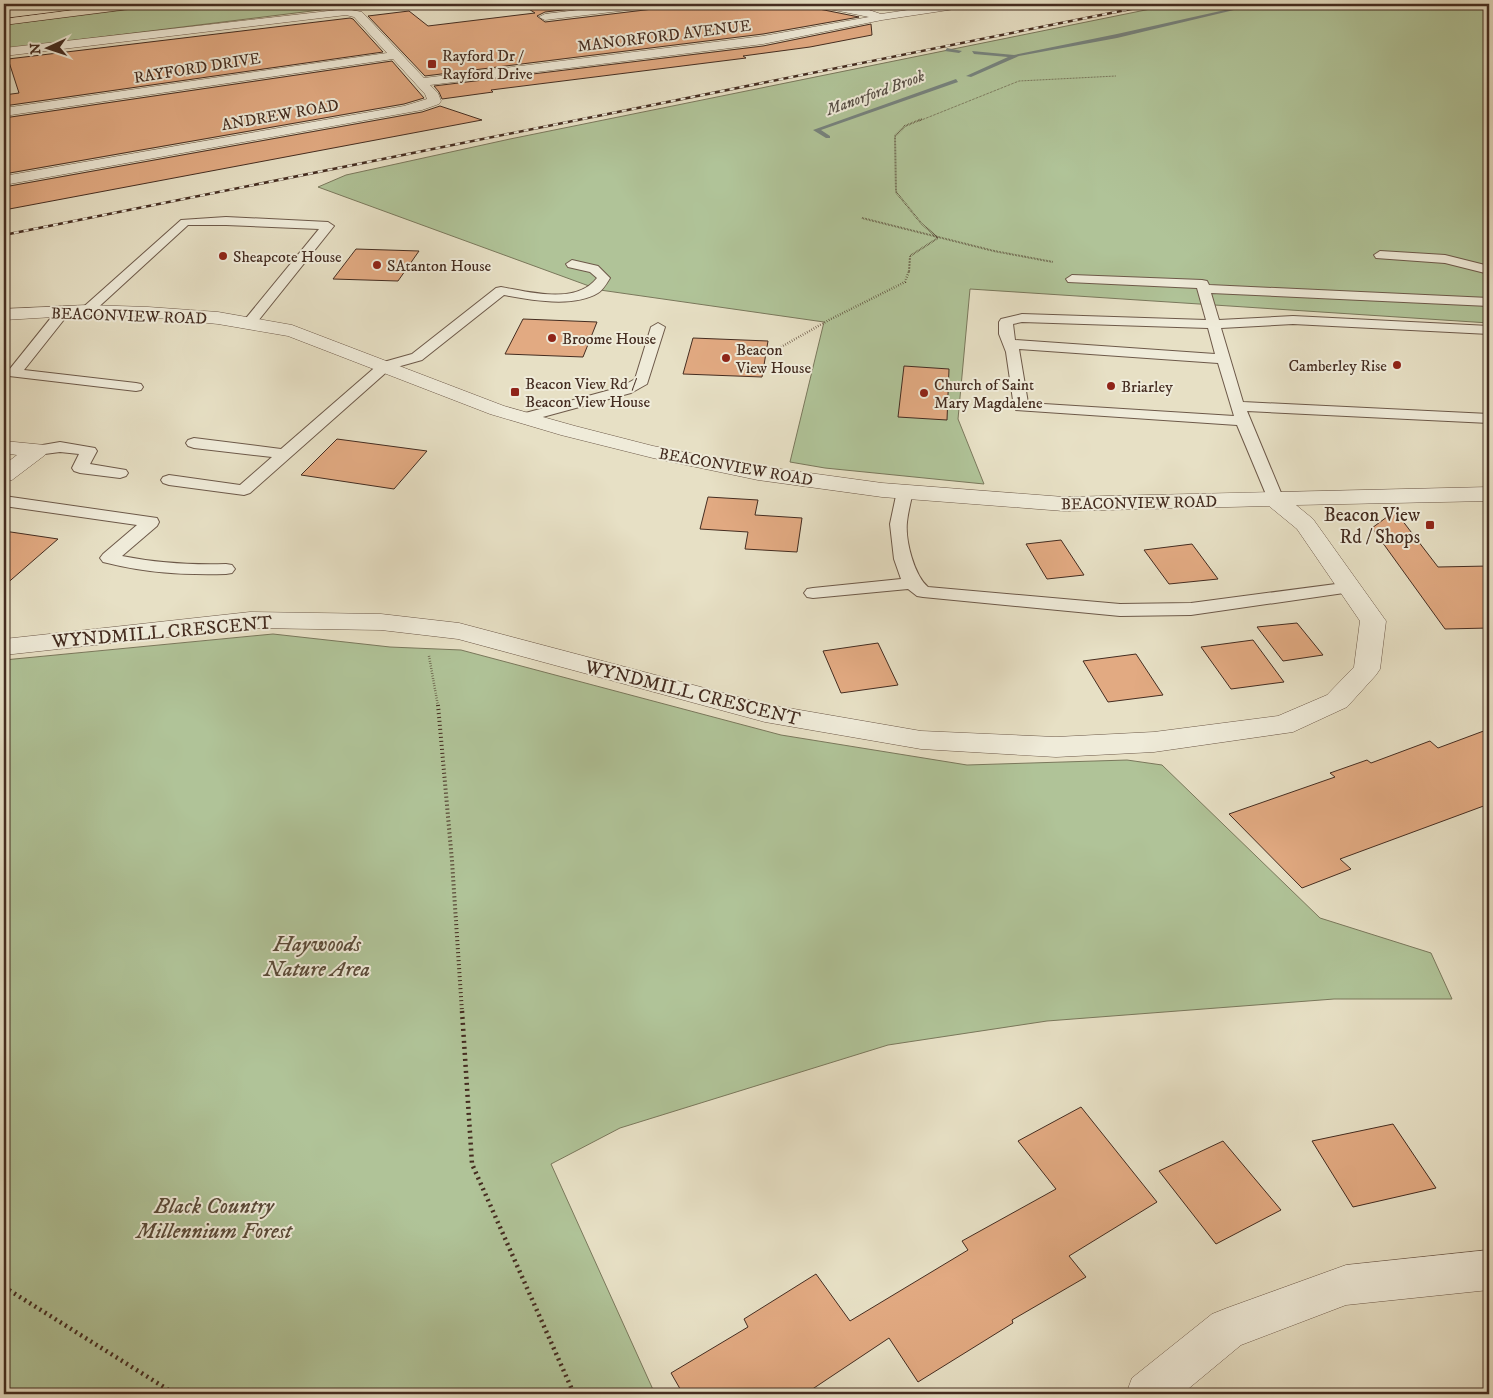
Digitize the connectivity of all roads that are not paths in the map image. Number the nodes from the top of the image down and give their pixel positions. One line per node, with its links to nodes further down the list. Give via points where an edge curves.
1 (76, 4): 6 (highway)
2 (144, 4): 9 (highway)
3 (653, 4): 7 (street)
4 (819, 4): 8 (street)
5 (968, 4): 8 (street, MANORFORD AVENUE)
6 (4, 13)
7 (545, 17)
8 (882, 17): 12 (street, MANORFORD AVENUE, via 763,40)
9 (4, 22)
10 (4, 52): 11 (street, ANDREW ROAD, via 346,12 358,14)
11 (395, 54): 12 (street, ANDREW ROAD); 13 (street, RAYFORD DRIVE)
12 (422, 82): 14 (street, ANDREW ROAD, via 434,101 422,106)
13 (4, 112)
14 (4, 181)
15 (1380, 255): 17 (lane, via 1445,259)
16 (572, 264): 30 (lane, via 594,269 604,278 594,290 576,296 500,292 417,357)
17 (1489, 270)
18 (1072, 279): 19 (lane, via 1202,284)
19 (1204, 289): 20 (lane); 25 (lane)
20 (1489, 302)
21 (87, 310): 22 (street, BEACONVIEW ROAD); 24 (street, BEACONVIEW ROAD, via 148,312); 24 (lane, via 185,222 328,226)
22 (63, 312): 23 (street, BEACONVIEW ROAD); 31 (lane, via 14,373)
23 (4, 315)
24 (249, 323): 30 (street, BEACONVIEW ROAD, via 292,331)
25 (1214, 324): 27 (lane, via 1293,320); 28 (lane, via 1022,318 1006,322); 29 (lane)
26 (658, 327): 33 (lane, via 642,381 626,390)
27 (1489, 330)
28 (1010, 344): 29 (lane); 35 (lane, via 1021,407)
29 (1224, 358): 32 (lane)
30 (385, 366): 33 (street, BEACONVIEW ROAD); 39 (lane)
31 (136, 387)
32 (1237, 406): 34 (lane); 35 (lane)
33 (523, 418): 43 (street, BEACONVIEW ROAD, via 653,452 758,473)
34 (1489, 420)
35 (1244, 422): 45 (lane)
36 (194, 442): 39 (lane)
37 (4, 447): 38 (street)
38 (37, 450): 40 (lane, via 60,447 89,451 80,468); 41 (street)
39 (283, 454): 42 (lane, via 244,490)
40 (120, 473)
41 (4, 475)
42 (169, 480)
43 (905, 491): 45 (street, BEACONVIEW ROAD, via 1064,504); 48 (lane, via 898,524 903,558)
44 (1489, 494): 45 (street, BEACONVIEW ROAD)
45 (1276, 500): 49 (street, WYNDMILL CRESCENT, via 1305,524)
46 (4, 501): 47 (lane, via 150,522 109,558 150,567)
47 (226, 569)
48 (912, 583): 49 (lane, via 923,592 1120,610 1191,608); 50 (lane)
49 (1351, 587): 51 (street, WYNDMILL CRESCENT, via 1373,621 1366,669 1337,701 1284,725 1154,742 1056,747 921,740 765,713 459,631 381,622 250,620)
50 (813, 593)
51 (4, 647)
52 (1489, 1270): 53 (street, via 1346,1285 1227,1329)
53 (1148, 1394)

